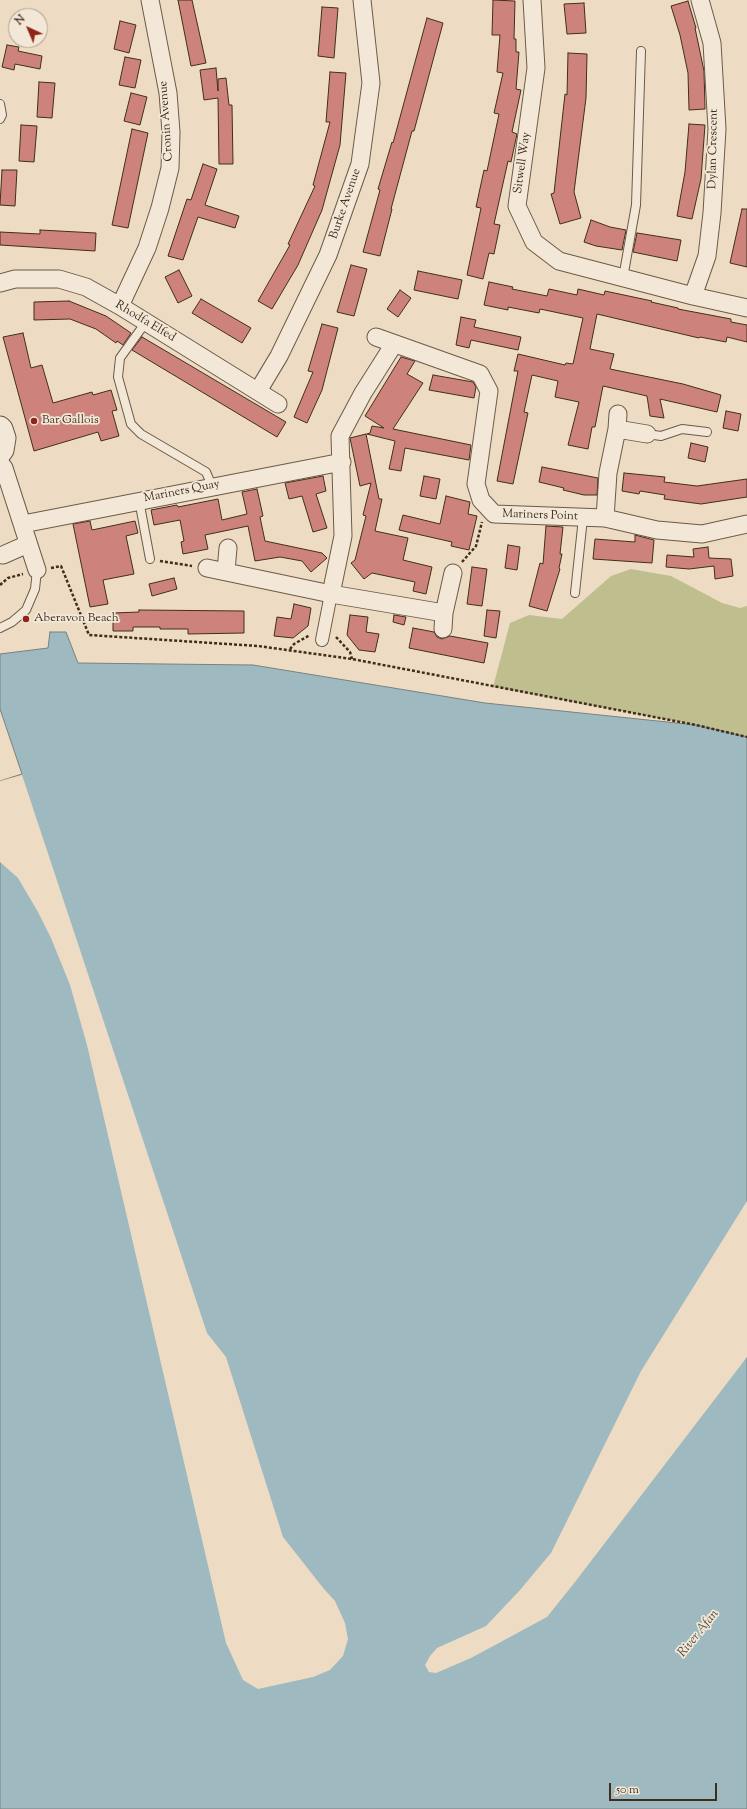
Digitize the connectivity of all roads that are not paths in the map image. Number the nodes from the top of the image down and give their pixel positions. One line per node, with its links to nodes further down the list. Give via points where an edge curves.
1 (150, 0): 11 (street, Cronin Avenue, via 168,94 170,168 147,248)
2 (362, 0): 16 (street, Burke Avenue, via 371,82 360,164 328,255 279,356)
3 (532, 0): 8 (street, Sitwell Way, via 536,68 518,206 534,242 559,261)
4 (700, 0): 10 (street, Dylan Crescent, via 712,43 716,129 707,256)
5 (640, 51): 8 (lane, via 636,205)
6 (0, 104): 7 (lane)
7 (0, 119)
8 (623, 278): 10 (street, Sitwell Way)
9 (0, 283): 11 (street, Rhodfa Elfed, via 15,279 59,279 86,286)
10 (693, 296): 12 (street, Sitwell Way)
11 (120, 306): 13 (street, Rhodfa Elfed)
12 (747, 308)
13 (146, 322): 16 (street, Rhodfa Elfed); 24 (lane, via 120,358 118,377 131,424 141,434 206,472)
14 (376, 337): 15 (street)
15 (394, 344): 22 (street, via 340,436); 26 (street, Mariners Point, via 480,374 489,391 476,484 481,500 494,514)
16 (258, 391): 17 (street, Rhodfa Elfed)
17 (278, 404)
18 (0, 427): 21 (street, via 5,438)
19 (708, 432): 20 (lane, via 682,429 661,436)
20 (647, 434): 27 (street, via 617,422 608,473)
21 (0, 454)
22 (342, 462): 24 (street, Mariners Quay); 39 (street, via 343,536)
23 (0, 463): 28 (street)
24 (212, 486): 25 (street, Mariners Quay)
25 (139, 500): 28 (street, Mariners Quay); 33 (lane)
26 (583, 518): 27 (street, Mariners Point); 38 (lane)
27 (605, 518): 29 (street, Mariners Point, via 657,530 702,534)
28 (23, 524): 30 (street)
29 (747, 524)
30 (28, 544): 32 (street); 35 (street)
31 (228, 548): 36 (street)
32 (3, 555)
33 (150, 559)
34 (207, 568): 36 (street)
35 (37, 570): 41 (lane, via 35,589 26,610)
36 (226, 571): 39 (street)
37 (453, 573): 40 (street)
38 (575, 593)
39 (331, 594): 40 (street); 43 (street)
40 (444, 613): 42 (street)
41 (0, 628)
42 (443, 630)
43 (322, 640)

